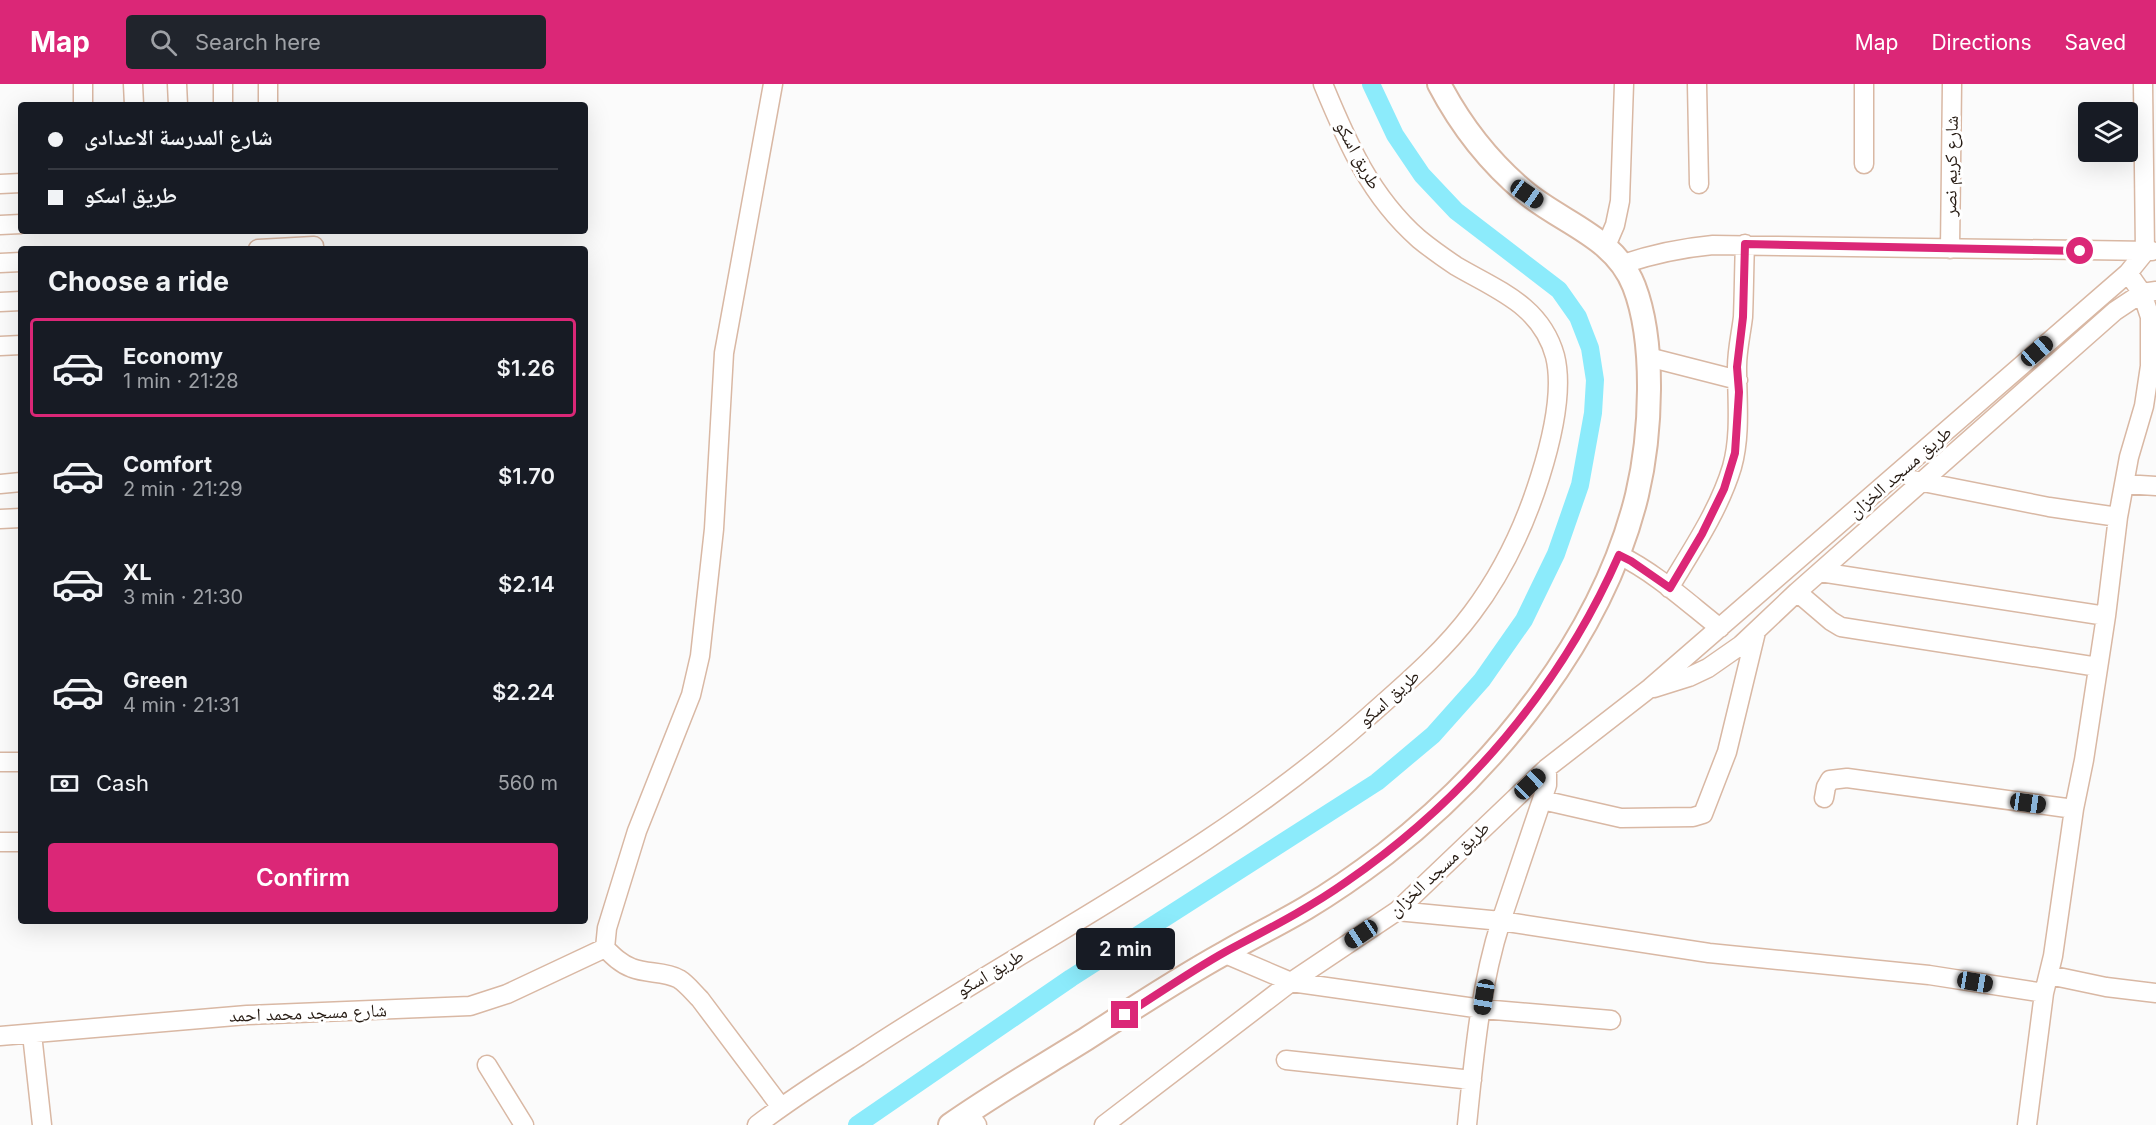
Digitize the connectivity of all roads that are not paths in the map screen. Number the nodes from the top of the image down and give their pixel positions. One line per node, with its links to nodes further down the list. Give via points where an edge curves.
1 (82, 84): 15 (street)
2 (133, 84): 16 (street)
3 (177, 84): 17 (street)
4 (223, 84): 18 (street)
5 (268, 84): 19 (street)
6 (773, 84): 70 (street, via 724,353 712,552 700,656 691,695 637,831 607,928)
7 (1323, 84): 82 (street, طريق اسكو, via 1361,170 1387,206 1419,238 1455,265 1521,304 1548,338 1558,379 1548,452 1530,509 1504,563 1472,613 1433,659 1296,778 1195,847 919,1016)
8 (1439, 84): 27 (street, via 1458,117 1501,171 1527,194)
9 (1624, 84): 10 (street); 27 (street, via 1620,201)
10 (1638, 84)
11 (1697, 84): 23 (street)
12 (1863, 84): 20 (street)
13 (1952, 84): 28 (street, شارع كريم نصر)
14 (2143, 84): 29 (street)
15 (83, 102)
16 (134, 102)
17 (178, 102)
18 (223, 102)
19 (268, 102)
20 (1864, 164)
21 (18, 183): 22 (street)
22 (0, 184)
23 (1699, 184)
24 (18, 224): 25 (street)
25 (0, 225)
26 (1745, 244): 28 (street); 32 (street, via 1683,248); 40 (street)
27 (1606, 246): 32 (street)
28 (1950, 249): 29 (street)
29 (2150, 252): 33 (street, طريق مسجد الخزان)
30 (18, 262): 31 (street)
31 (0, 263)
32 (1623, 264): 39 (street, via 1638,296)
33 (2128, 273): 34 (street); 41 (street, طريق مسجد الخزان)
34 (2149, 292): 43 (street, طريق مسجد الخزان, via 2115,311); 45 (street, via 2150,366)
35 (18, 301): 36 (street)
36 (0, 302)
37 (18, 345): 38 (street)
38 (0, 346)
39 (1648, 357): 40 (street); 50 (street, via 1646,447 1632,517)
40 (1738, 380): 52 (street, via 1732,466 1702,534)
41 (1895, 477): 43 (street); 53 (street, طريق مسجد الخزان)
42 (18, 482): 44 (street)
43 (1922, 482): 47 (street); 51 (street, طريق مسجد الخزان)
44 (0, 484)
45 (2124, 484): 46 (street); 47 (street)
46 (2156, 486)
47 (2118, 517): 55 (street)
48 (18, 518): 49 (street)
49 (0, 519)
50 (1619, 555): 52 (street); 71 (street, via 1600,599 1550,680 1457,790 1385,854 1346,882)
51 (1820, 572): 54 (street, طريق مسجد الخزان); 55 (street)
52 (1670, 588): 56 (street)
53 (1765, 590): 56 (street, طريق مسجد الخزان); 57 (street)
54 (1797, 592): 57 (street, طريق مسجد الخزان); 58 (street, via 1841,627)
55 (2106, 616): 58 (street)
56 (1720, 628): 59 (street, طريق مسجد الخزان)
57 (1756, 631): 59 (street, طريق مسجد الخزان, via 1708,668); 64 (street, via 1727,752 1703,814 1693,818 1621,818)
58 (2098, 667): 65 (street)
59 (1650, 688): 62 (street, طريق مسجد الخزان)
60 (0, 762): 61 (street)
61 (18, 762)
62 (1547, 768): 64 (street); 68 (street, طريق مسجد الخزان)
63 (1824, 798): 65 (street, via 1830,780 1847,778)
64 (1542, 801): 69 (street)
65 (2074, 809): 73 (street)
66 (0, 842): 67 (street)
67 (18, 842)
68 (1397, 910): 69 (street); 72 (street, طريق مسجد الخزان)
69 (1501, 921): 73 (street, via 1709,953); 75 (street)
70 (605, 948): 77 (street, شارع مسجد محمد احمد, via 507,994 470,1006 247,1015); 82 (street, via 632,969 664,974 686,984)
71 (1223, 953): 72 (street); 83 (street)
72 (1291, 982): 75 (street); 87 (street, طريق مسجد الخزان)
73 (2047, 984): 74 (street); 89 (street)
74 (2156, 993)
75 (1482, 1009): 76 (street); 81 (street)
76 (1611, 1020)
77 (32, 1034): 78 (street, شارع مسجد محمد احمد); 84 (street)
78 (0, 1036)
79 (1286, 1060): 81 (street)
80 (487, 1065): 85 (street)
81 (1472, 1080): 88 (street)
82 (781, 1107): 86 (street, طريق اسكو)
83 (965, 1121)
84 (42, 1125)
85 (524, 1125)
86 (758, 1125)
87 (1104, 1125)
88 (1467, 1125)
89 (2027, 1125)

